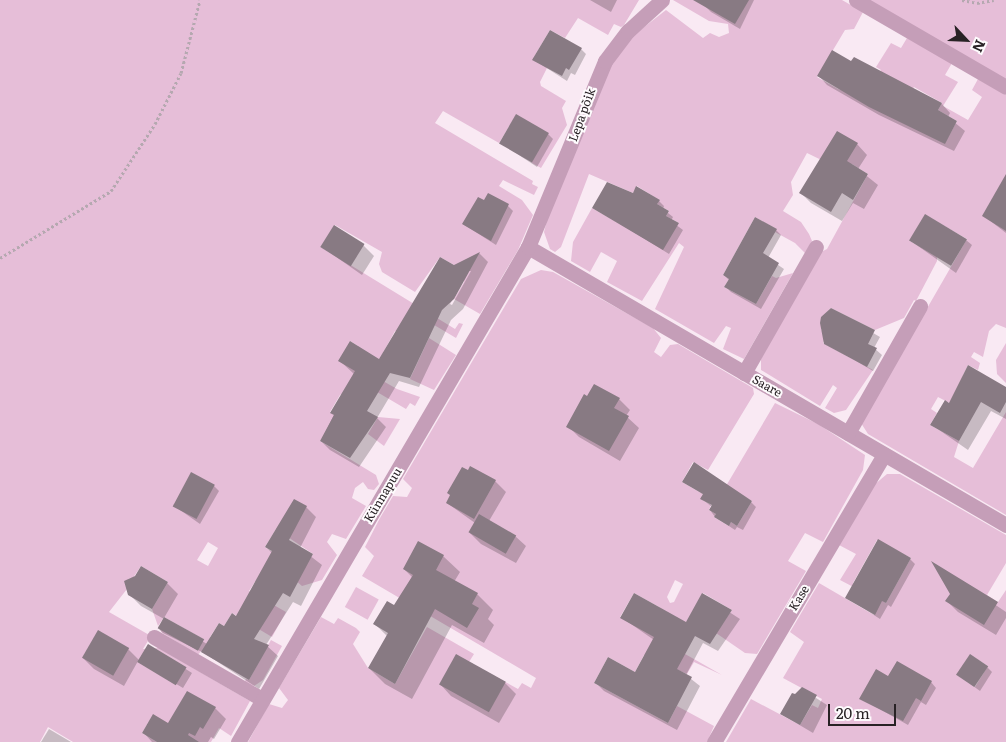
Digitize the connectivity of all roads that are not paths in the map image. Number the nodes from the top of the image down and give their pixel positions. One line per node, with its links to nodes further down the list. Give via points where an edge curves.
1 (662, 0): 4 (street, Lepa põik, via 628,30 597,74 577,132)
2 (856, 0): 3 (street)
3 (1006, 87)
4 (528, 247): 7 (street, Saare); 12 (street, Künnapuu)
5 (816, 248): 7 (street)
6 (920, 306): 8 (street)
7 (744, 373): 8 (street, Saare)
8 (848, 433): 9 (street, Saare)
9 (884, 454): 10 (street, Saare); 14 (street, Kase)
10 (1006, 525)
11 (154, 637): 12 (street)
12 (262, 699): 13 (street, Künnapuu)
13 (238, 742)
14 (714, 742)

